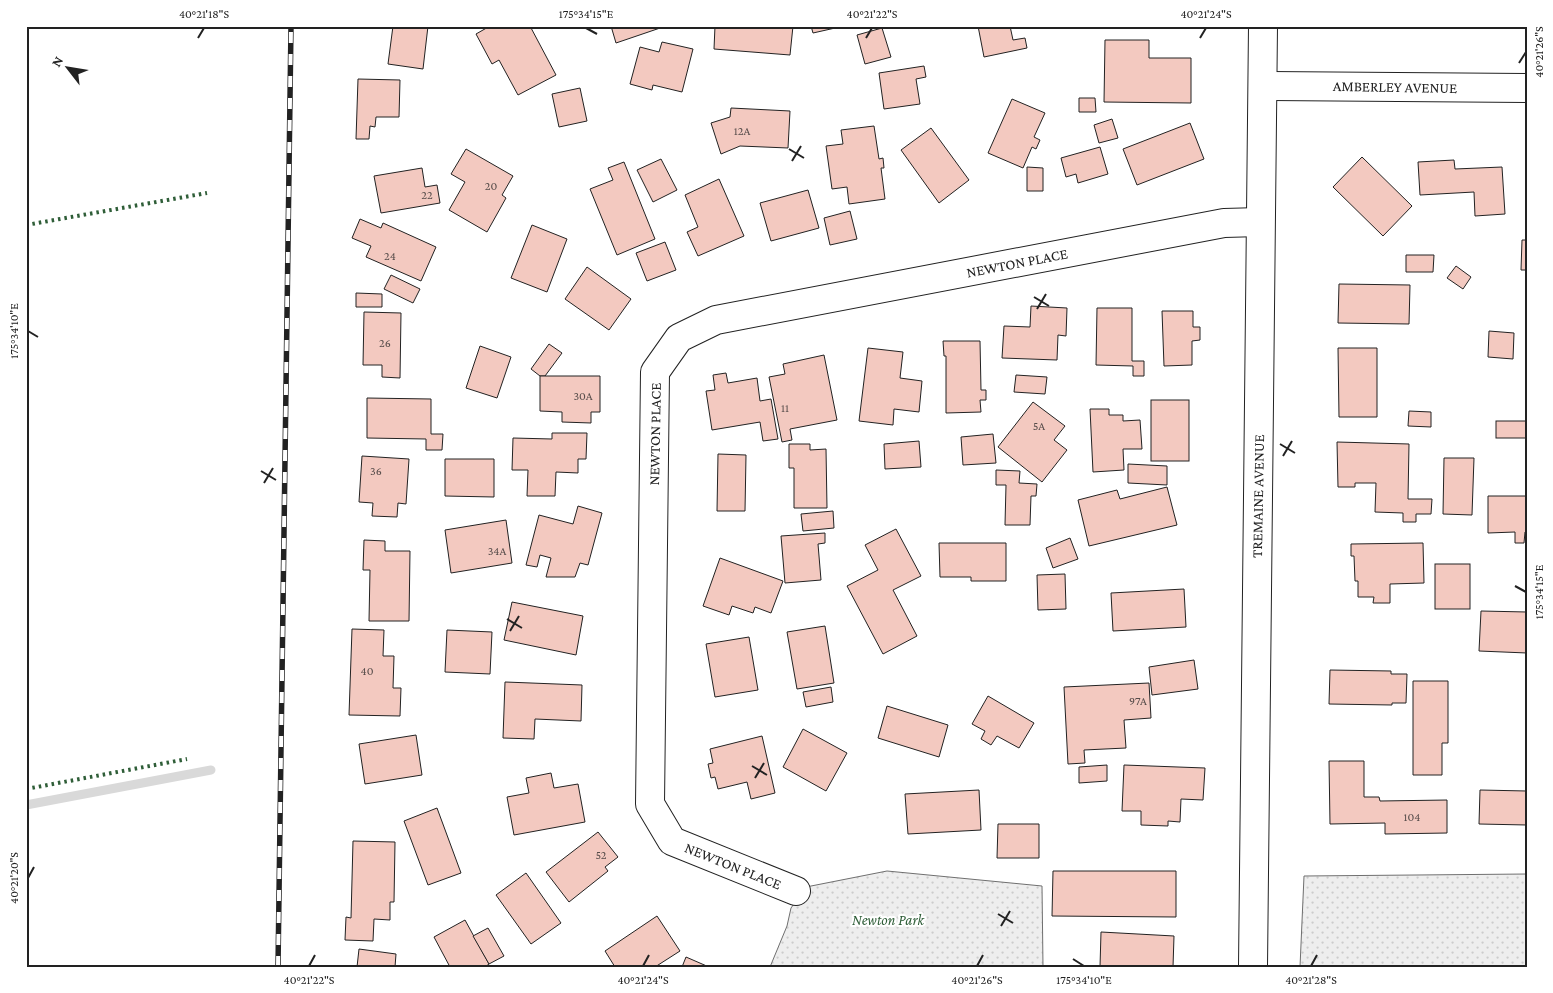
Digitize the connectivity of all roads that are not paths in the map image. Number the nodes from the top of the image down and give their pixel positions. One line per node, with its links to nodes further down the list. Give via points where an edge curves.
1 (1263, 26): 2 (street, TREMAINE AVENUE)
2 (1262, 86): 3 (street, AMBERLEY AVENUE); 4 (street, TREMAINE AVENUE)
3 (1527, 88)
4 (1260, 222): 5 (street, NEWTON PLACE, via 1224,223 716,320 679,338 655,372 650,804 672,841); 6 (street, TREMAINE AVENUE)
5 (796, 891)
6 (1253, 967)

